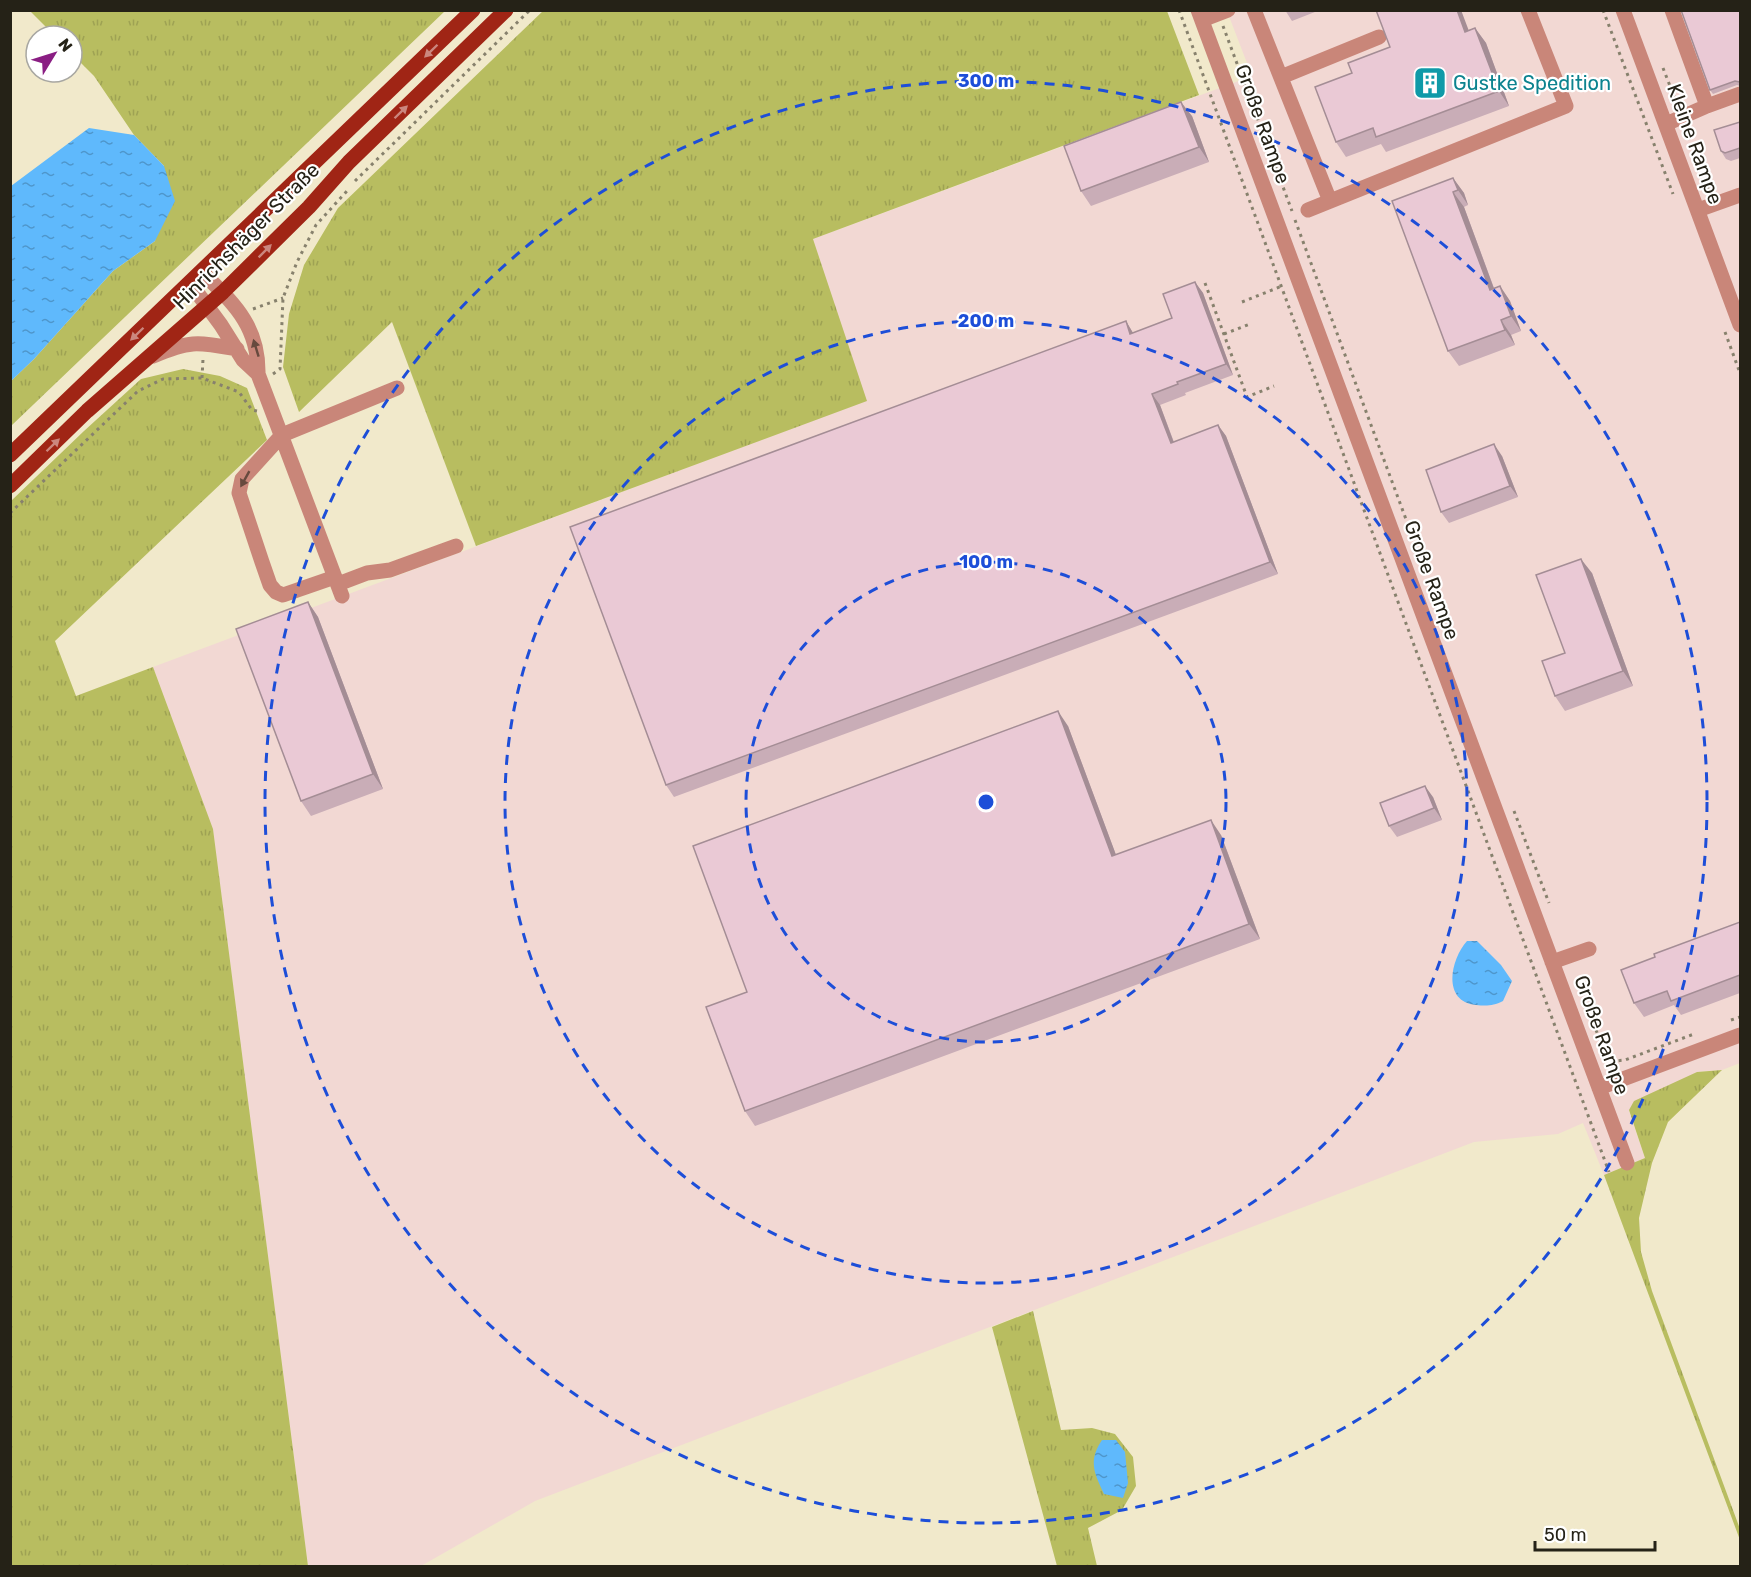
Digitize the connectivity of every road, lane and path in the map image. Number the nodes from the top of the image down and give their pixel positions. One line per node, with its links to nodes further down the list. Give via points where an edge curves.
1 (473, 10): 22 (main road, Hinrichshäger Straße, one-way to 22)
2 (506, 10): 26 (main road, Hinrichshäger Straße, one-way to 2, via 349,162)
3 (530, 10): 27 (path, via 356,180 316,225)
4 (1179, 10): 25 (path)
5 (1254, 10): 13 (street)
6 (1528, 10): 19 (street, via 1566,106)
7 (1603, 10): 18 (path)
8 (1623, 10): 16 (street, Kleine Rampe)
9 (1672, 10): 15 (street)
10 (1223, 12): 11 (street); 47 (path)
11 (1200, 16): 52 (street, Große Rampe)
12 (1379, 37): 13 (street)
13 (1281, 77): 19 (street)
14 (1740, 94): 15 (street)
15 (1707, 106): 16 (street)
16 (1666, 124): 21 (street, Kleine Rampe)
17 (1740, 195): 21 (street)
18 (1675, 200)
19 (1330, 201): 20 (street)
20 (1308, 210)
21 (1698, 210): 32 (street, Kleine Rampe)
22 (202, 272): 23 (main road, Hinrichshäger Straße); 26 (street)
23 (190, 283): 29 (street); 43 (main road, Hinrichshäger Straße, one-way to 43)
24 (1205, 283): 34 (path)
25 (1282, 286): 28 (path); 60 (path)
26 (223, 292): 29 (main road, Hinrichshäger Straße); 30 (street)
27 (283, 298): 30 (path); 38 (path, via 280,369)
28 (1242, 302)
29 (207, 307): 35 (street); 36 (main road, Hinrichshäger Straße)
30 (242, 314): 38 (street, one-way to 30, via 259,355)
31 (1250, 324): 34 (path)
32 (1740, 325)
33 (1725, 331): 37 (path)
34 (1224, 334): 39 (path, via 1247,397)
35 (237, 349): 36 (street, via 191,343); 38 (street)
36 (153, 356): 44 (main road, Hinrichshäger Straße, one-way to 36, via 87,411)
37 (1740, 373)
38 (260, 378): 41 (street)
39 (1274, 386)
40 (397, 388): 42 (street)
41 (273, 412): 42 (street); 45 (path, via 252,410 239,392 202,378 162,379 138,392)
42 (282, 435): 48 (street); 48 (street, one-way to 48, via 242,479 239,493 270,585 283,595)
43 (10, 455)
44 (10, 486)
45 (10, 513)
46 (456, 546): 48 (street)
47 (1421, 559)
48 (338, 585)
49 (1513, 807): 50 (path)
50 (1552, 913)
51 (1589, 949): 52 (street)
52 (1552, 962): 58 (street, Große Rampe)
53 (1740, 1017): 54 (path)
54 (1730, 1021)
55 (1596, 1029): 56 (path, via 1603,1050 1615,1061)
56 (1699, 1032)
57 (1740, 1035): 58 (street)
58 (1599, 1088): 59 (street, Große Rampe)
59 (1627, 1163)
60 (1609, 1172)

